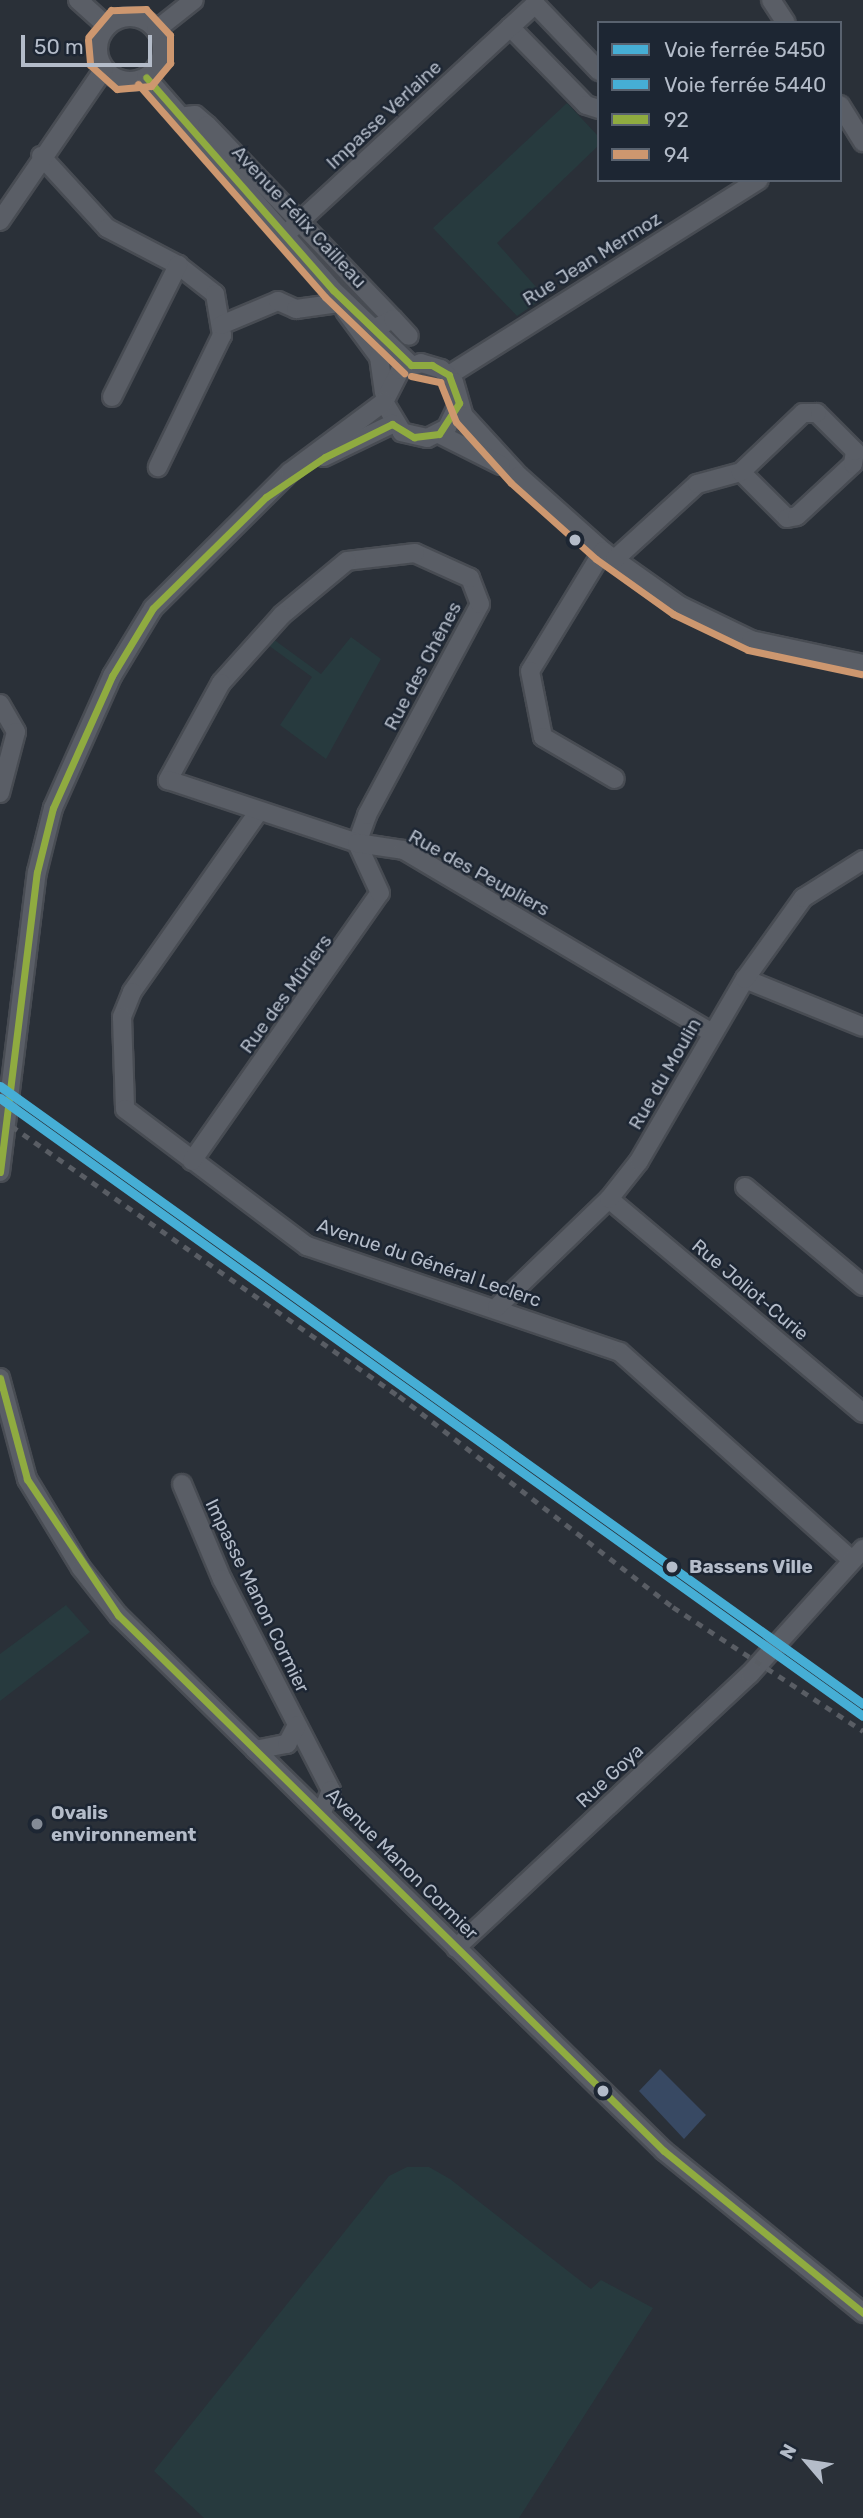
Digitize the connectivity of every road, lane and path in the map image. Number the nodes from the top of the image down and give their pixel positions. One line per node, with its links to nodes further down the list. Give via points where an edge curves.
1 (78, 0): 5 (street)
2 (194, 0): 7 (street)
3 (771, 0): 4 (street)
4 (785, 21)
5 (107, 26): 7 (street, via 133,17); 8 (street, via 97,51)
6 (510, 27): 9 (street, Impasse Verlaine, via 535,4); 12 (street, via 586,105); 19 (street, Impasse Verlaine)
7 (156, 30): 10 (street, via 162,50)
8 (104, 69): 10 (street, via 128,81); 16 (street)
9 (597, 69)
10 (146, 77): 13 (street, Avenue Félix Cailleau)
11 (842, 107): 14 (street)
12 (597, 108)
13 (178, 117): 19 (street, via 195,116 207,125); 20 (street, Avenue Félix Cailleau)
14 (852, 123): 15 (street)
15 (863, 142)
16 (41, 156): 18 (street); 21 (street, via 107,228)
17 (756, 182): 27 (street, Rue Jean Mermoz)
18 (0, 221)
19 (300, 222): 20 (street, Impasse Verlaine); 23 (street)
20 (286, 234): 22 (street, Avenue Félix Cailleau)
21 (178, 265): 24 (street, via 215,294); 28 (street)
22 (336, 296): 23 (street, Avenue Félix Cailleau); 24 (street, via 296,309 278,301); 29 (street, via 379,357)
23 (385, 323): 25 (street); 26 (street, Avenue Félix Cailleau)
24 (221, 325): 33 (street, via 222,335)
25 (409, 336)
26 (411, 365): 27 (street, via 432,365); 29 (street, via 391,379)
27 (449, 375): 30 (street)
28 (112, 397)
29 (384, 402): 31 (street); 36 (street)
30 (459, 403): 32 (street); 35 (street)
31 (392, 424): 32 (street, via 414,437); 36 (street, via 325,457)
32 (439, 433): 35 (street)
33 (158, 467)
34 (741, 472): 34 (street, via 787,519 853,464 855,452 817,413 803,413); 37 (street, via 697,484)
35 (519, 476): 37 (street)
36 (266, 496): 50 (street, via 153,608 112,676 53,808 27,938)
37 (609, 555): 38 (street, via 679,605 751,640); 40 (street, via 530,671 543,737)
38 (863, 664)
39 (0, 704): 42 (street, via 16,732)
40 (615, 779)
41 (168, 780): 43 (street, Rue des Peupliers); 44 (street, Rue des Chênes, via 221,683 282,615 347,561 415,553 470,578 480,604)
42 (0, 793)
43 (259, 811): 44 (street, Rue des Peupliers); 49 (street, Avenue du Général Leclerc, via 132,992 122,1017 125,1109)
44 (357, 843): 48 (street, Rue des Peupliers, via 404,850); 49 (street, Rue des Mûriers, via 380,893)
45 (863, 860): 46 (street, Rue du Moulin, via 803,898)
46 (746, 979): 47 (street); 48 (street, Rue du Moulin)
47 (863, 1027)
48 (712, 1033): 52 (street, Rue du Moulin, via 639,1161)
49 (192, 1161): 54 (street, Avenue du Général Leclerc, via 307,1245)
50 (0, 1172)
51 (745, 1187): 53 (street)
52 (609, 1199): 54 (street, Rue du Moulin); 56 (street, Rue Joliot-Curie)
53 (863, 1286)
54 (497, 1307): 58 (street, Avenue du Général Leclerc, via 620,1352)
55 (0, 1378): 60 (street, Avenue Manon Cormier, via 27,1479 81,1568 156,1655)
56 (863, 1413)
57 (182, 1484): 59 (street, Impasse Manon Cormier)
58 (857, 1555): 62 (street, Rue Goya, via 786,1628 750,1674)
59 (297, 1725): 60 (street, Impasse Manon Cormier, via 287,1744); 61 (street, Impasse Manon Cormier, via 333,1797)
60 (255, 1750): 61 (street, Avenue Manon Cormier)
61 (322, 1812): 62 (street, Avenue Manon Cormier)
62 (456, 1948): 63 (street, Avenue Manon Cormier, via 664,2151)
63 (863, 2314)

